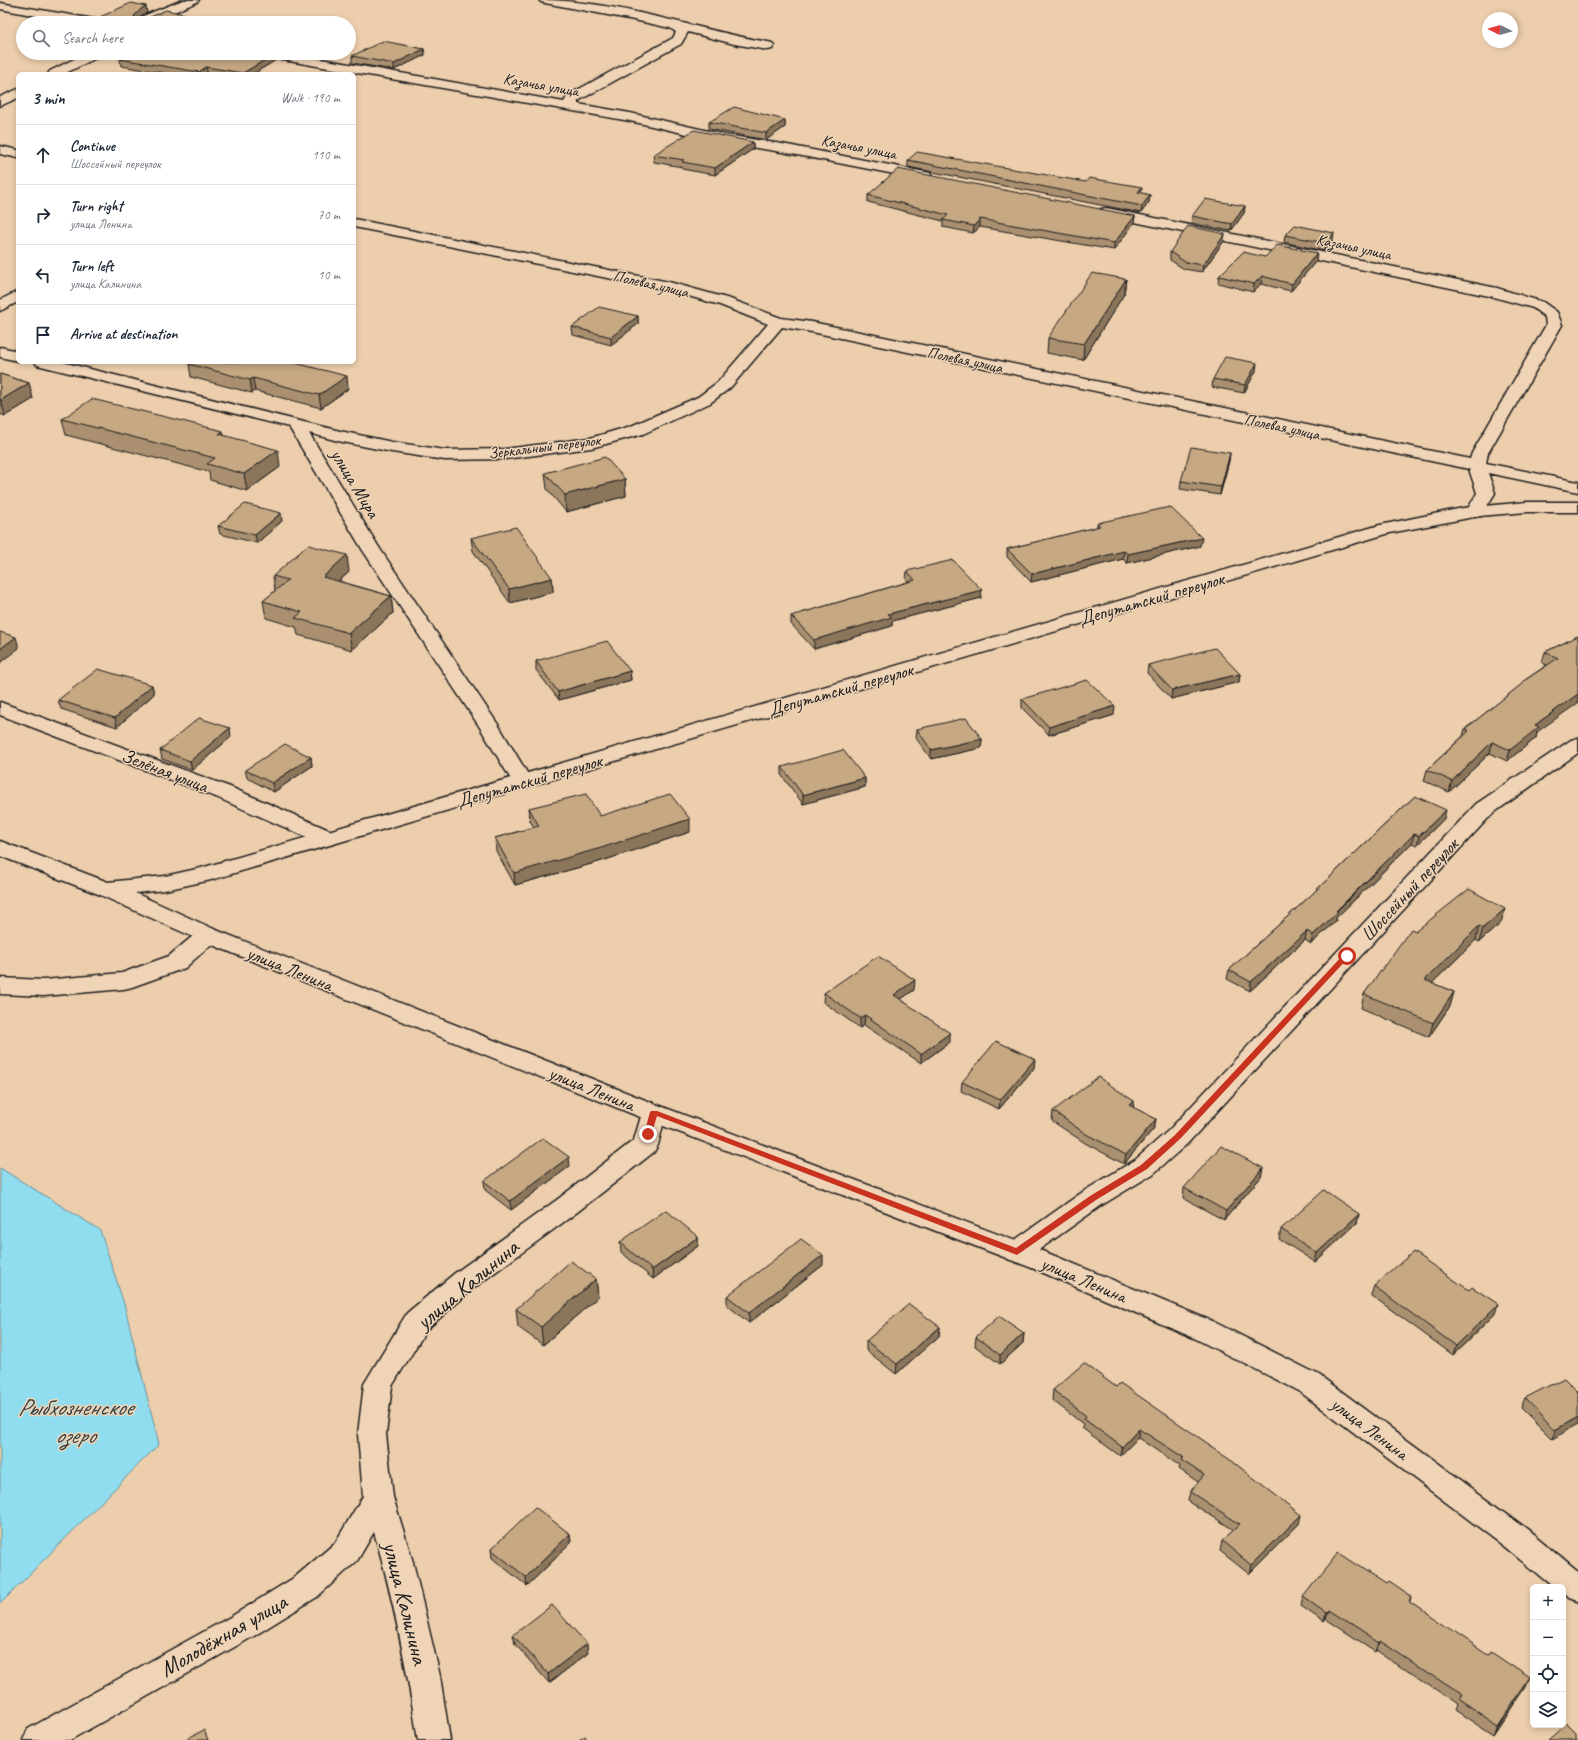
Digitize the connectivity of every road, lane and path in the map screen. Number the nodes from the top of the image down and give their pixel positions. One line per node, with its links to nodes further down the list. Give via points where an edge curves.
1 (193, 0): 5 (street)
2 (545, 0): 6 (street, via 634,16)
3 (0, 6): 4 (street)
4 (55, 16)
5 (153, 16)
6 (675, 27): 7 (street); 13 (street, via 682,31 677,41 572,98 570,102)
7 (768, 46)
8 (82, 60): 10 (street)
9 (306, 60): 13 (street, Казачья улица)
10 (58, 72)
11 (16, 93): 12 (street)
12 (0, 102)
13 (574, 107): 16 (street, Казачья улица)
14 (0, 150): 15 (street)
15 (16, 154)
16 (938, 179)
17 (1094, 210): 26 (street, Казачья улица, via 1497,293 1538,305 1552,315 1554,325 1480,452)
18 (356, 223): 21 (street, Полевая улица, via 669,286 725,302)
19 (16, 297): 20 (street)
20 (0, 306)
21 (778, 322): 25 (street, Зеркальный переулок, via 724,385 704,400 637,430 591,443 505,454 445,455 353,439); 26 (street, Полевая улица, via 827,330)
22 (0, 352): 23 (street)
23 (16, 356)
24 (51, 364): 25 (street)
25 (295, 424): 32 (street, улица Мира, via 371,549 489,726)
26 (1477, 467): 27 (street, Полевая улица); 29 (street, via 1486,493)
27 (1578, 487)
28 (1578, 507): 29 (street, Депутатский переулок, via 1510,508)
29 (1475, 512): 32 (street, Депутатский переулок, via 1386,529)
30 (0, 708): 33 (street, Зелёная улица, via 223,792)
31 (1578, 744): 39 (street, Шоссейный переулок, via 1484,809 1178,1136 1144,1167 1093,1198)
32 (522, 781): 33 (street, Депутатский переулок)
33 (328, 838): 35 (street, Депутатский переулок, via 202,875 165,883)
34 (0, 848): 35 (street, улица Ленина)
35 (106, 889): 36 (street, улица Ленина)
36 (208, 935): 37 (street, via 177,962 124,981 44,988); 38 (street, улица Ленина)
37 (0, 986)
38 (654, 1112): 39 (street, улица Ленина); 40 (street, улица Калинина, via 645,1145 465,1280 417,1321 378,1384 372,1434)
39 (1017, 1252): 41 (street, улица Ленина, via 1204,1330 1309,1383 1516,1538)
40 (378, 1497): 42 (street, Молодёжная улица, via 346,1552 306,1587 243,1626); 43 (street, улица Калинина, via 398,1562 424,1676)
41 (1578, 1589)
42 (39, 1740)
43 (434, 1740)

